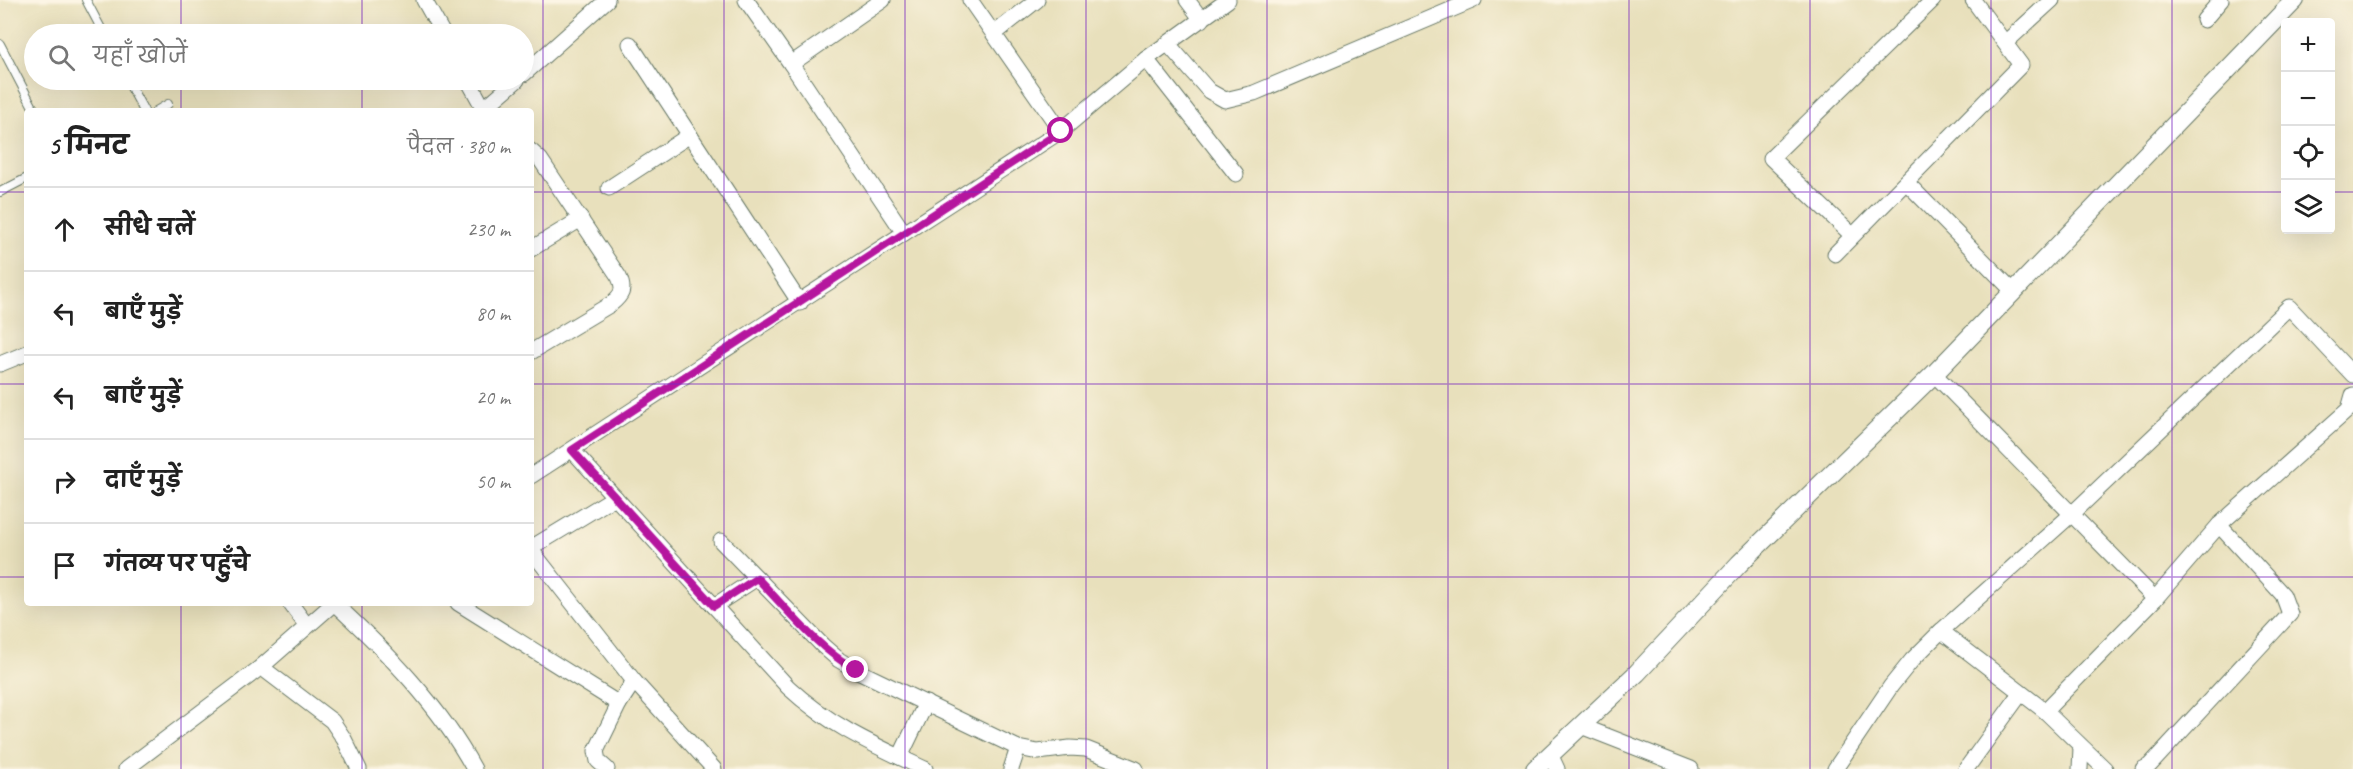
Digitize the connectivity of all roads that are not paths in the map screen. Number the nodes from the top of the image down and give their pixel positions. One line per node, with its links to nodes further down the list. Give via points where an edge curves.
1 (86, 0): 18 (lane)
2 (424, 0): 19 (street)
3 (607, 0): 27 (street)
4 (883, 0): 26 (street)
5 (970, 0): 20 (street)
6 (1037, 0): 20 (street)
7 (1187, 0): 16 (street)
8 (1228, 0): 16 (street)
9 (1474, 0): 24 (street, via 1254,93 1225,100 1209,91)
10 (1933, 0): 49 (street, via 1771,158)
11 (1973, 0): 21 (street)
12 (2052, 0): 21 (street)
13 (2221, 0): 17 (street)
14 (2295, 0): 52 (street)
15 (753, 3): 26 (street)
16 (1202, 20): 24 (street)
17 (2204, 20)
18 (99, 24)
19 (437, 24)
20 (994, 34): 39 (street)
21 (2005, 43): 44 (street, via 2021,65)
22 (0, 44): 28 (lane)
23 (630, 44): 40 (street)
24 (1168, 44): 25 (street)
25 (1146, 59): 39 (street); 42 (street)
26 (791, 64): 48 (street)
27 (534, 65)
28 (24, 89)
29 (25, 90): 34 (lane)
30 (132, 90): 35 (lane)
31 (473, 90): 37 (street)
32 (506, 90): 38 (street)
33 (168, 104): 36 (lane)
34 (34, 108)
35 (142, 108)
36 (161, 108)
37 (482, 108)
38 (485, 108)
39 (1061, 131): 48 (street)
40 (690, 135): 45 (street); 53 (street)
41 (534, 154): 47 (street)
42 (1236, 174)
43 (24, 180): 46 (lane)
44 (1906, 182): 49 (street); 52 (street)
45 (609, 188)
46 (0, 192)
47 (581, 219): 50 (street); 54 (street, via 619,277 622,295)
48 (904, 233): 53 (street)
49 (1852, 235): 51 (street)
50 (534, 247)
51 (1835, 254)
52 (2014, 292): 57 (street)
53 (800, 303): 60 (street)
54 (534, 350)
55 (24, 354): 56 (street)
56 (0, 364)
57 (1934, 374): 63 (street); 83 (street, via 1739,564 1637,673)
58 (2353, 375): 63 (street, via 2289,307)
59 (2353, 395): 64 (street, via 2349,409)
60 (572, 450): 61 (street); 62 (street)
61 (534, 474)
62 (615, 497): 66 (street); 74 (street)
63 (2072, 514): 69 (street); 76 (street)
64 (2218, 525): 69 (street); 102 (street, via 2283,595 2290,614)
65 (721, 540): 68 (street)
66 (534, 547)
67 (534, 553): 78 (street)
68 (757, 578): 74 (street); 80 (street, via 838,660)
69 (2155, 599): 82 (street)
70 (292, 606): 75 (street)
71 (330, 606): 75 (street)
72 (337, 606): 90 (street, via 375,642 441,718)
73 (463, 606): 81 (street)
74 (714, 606): 86 (street, via 804,702 840,728)
75 (307, 626): 77 (street)
76 (1941, 631): 79 (street); 98 (street, via 1891,686)
77 (261, 667): 88 (street, via 332,721); 89 (street)
78 (634, 681): 81 (street); 92 (street)
79 (2021, 693): 82 (street); 99 (street)
80 (926, 703): 85 (street); 86 (street)
81 (619, 704): 91 (street, via 596,751 598,761)
82 (2045, 711): 84 (street)
83 (1581, 726): 87 (street); 97 (street)
84 (2081, 747): 100 (street); 101 (street)
85 (1018, 748): 94 (street); 95 (street, via 1038,752 1086,749)
86 (900, 758): 93 (street)
87 (1553, 761): 96 (street)
88 (356, 768)
89 (126, 769)
90 (474, 769)
91 (607, 769)
92 (714, 769)
93 (925, 769)
94 (1011, 769)
95 (1136, 769)
96 (1535, 769)
97 (1691, 769)
98 (1835, 769)
99 (1966, 769)
100 (2080, 769)
101 (2105, 769)
102 (2143, 769)

